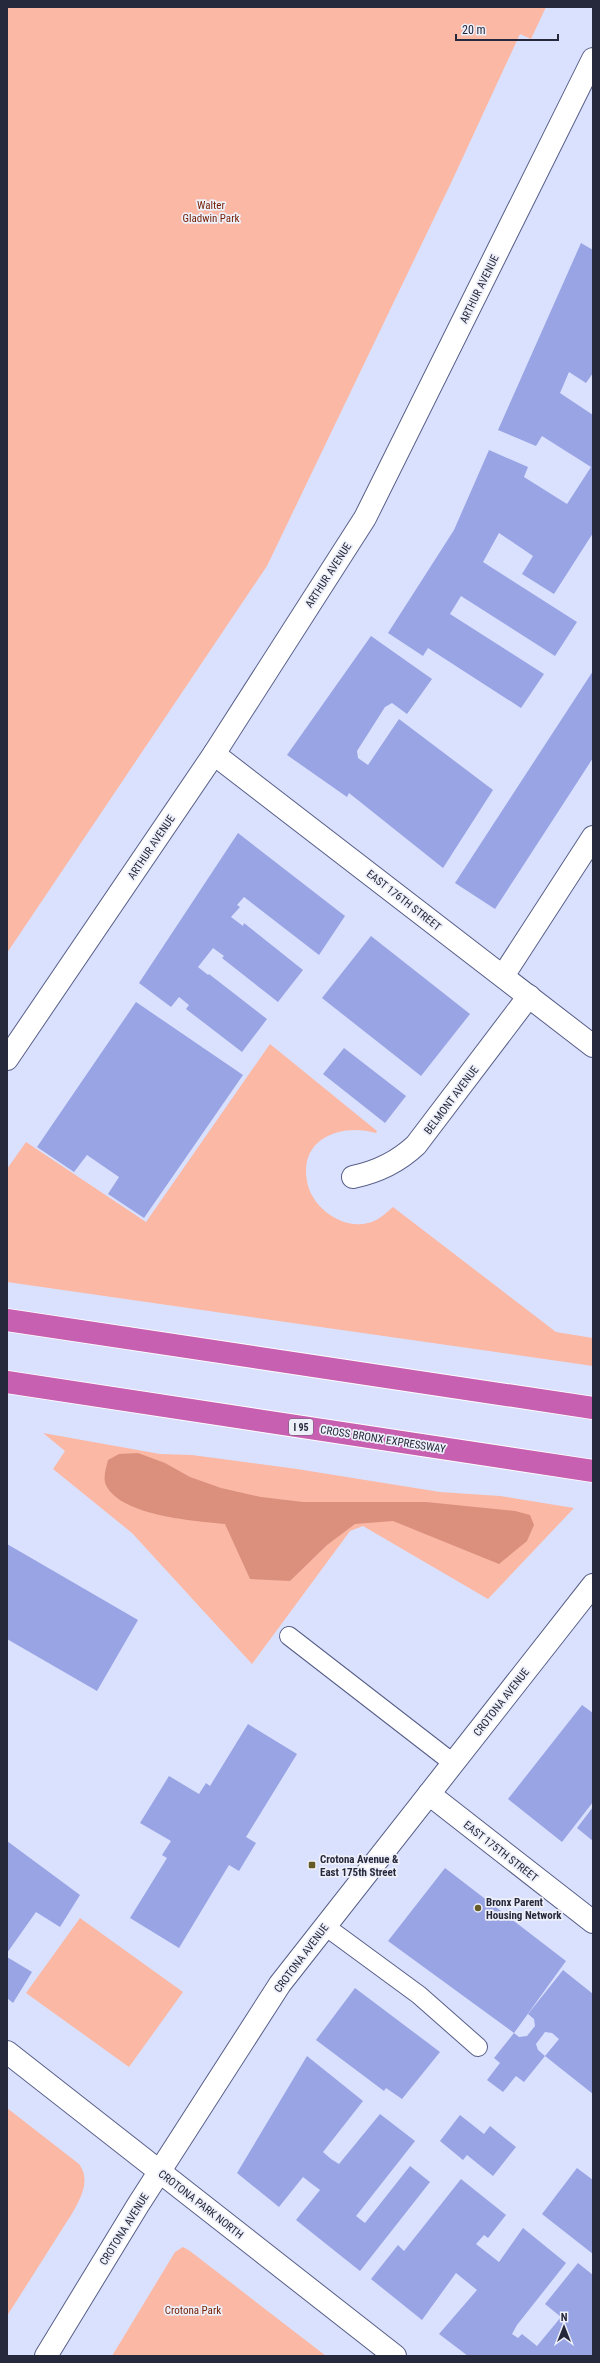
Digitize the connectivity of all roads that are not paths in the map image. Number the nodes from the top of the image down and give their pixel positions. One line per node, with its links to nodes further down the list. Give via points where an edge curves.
1 (593, 59): 2 (street, ARTHUR AVENUE, via 365,518)
2 (214, 754): 4 (street, EAST 176TH STREET); 7 (street, ARTHUR AVENUE)
3 (593, 837): 4 (street)
4 (503, 976): 5 (street, EAST 176TH STREET)
5 (529, 996): 6 (street, EAST 176TH STREET); 8 (street, BELMONT AVENUE, via 416,1145 400,1159)
6 (593, 1046)
7 (7, 1059)
8 (353, 1177)
9 (7, 1320): 11 (highway)
10 (7, 1382): 12 (highway, CROSS BRONX EXPRESSWAY / I 95)
11 (593, 1408)
12 (593, 1471)
13 (593, 1585): 15 (street, CROTONA AVENUE)
14 (289, 1636): 15 (lane)
15 (453, 1763): 16 (street, CROTONA AVENUE)
16 (429, 1794): 17 (street, EAST 175TH STREET); 18 (street, CROTONA AVENUE)
17 (593, 1922)
18 (325, 1926): 19 (lane, via 419,1995); 21 (street, CROTONA AVENUE, via 277,1990)
19 (478, 2047)
20 (7, 2052): 21 (street, CROTONA PARK NORTH)
21 (160, 2172): 22 (street, CROTONA AVENUE); 23 (street, CROTONA PARK NORTH)
22 (46, 2356)
23 (395, 2356)

